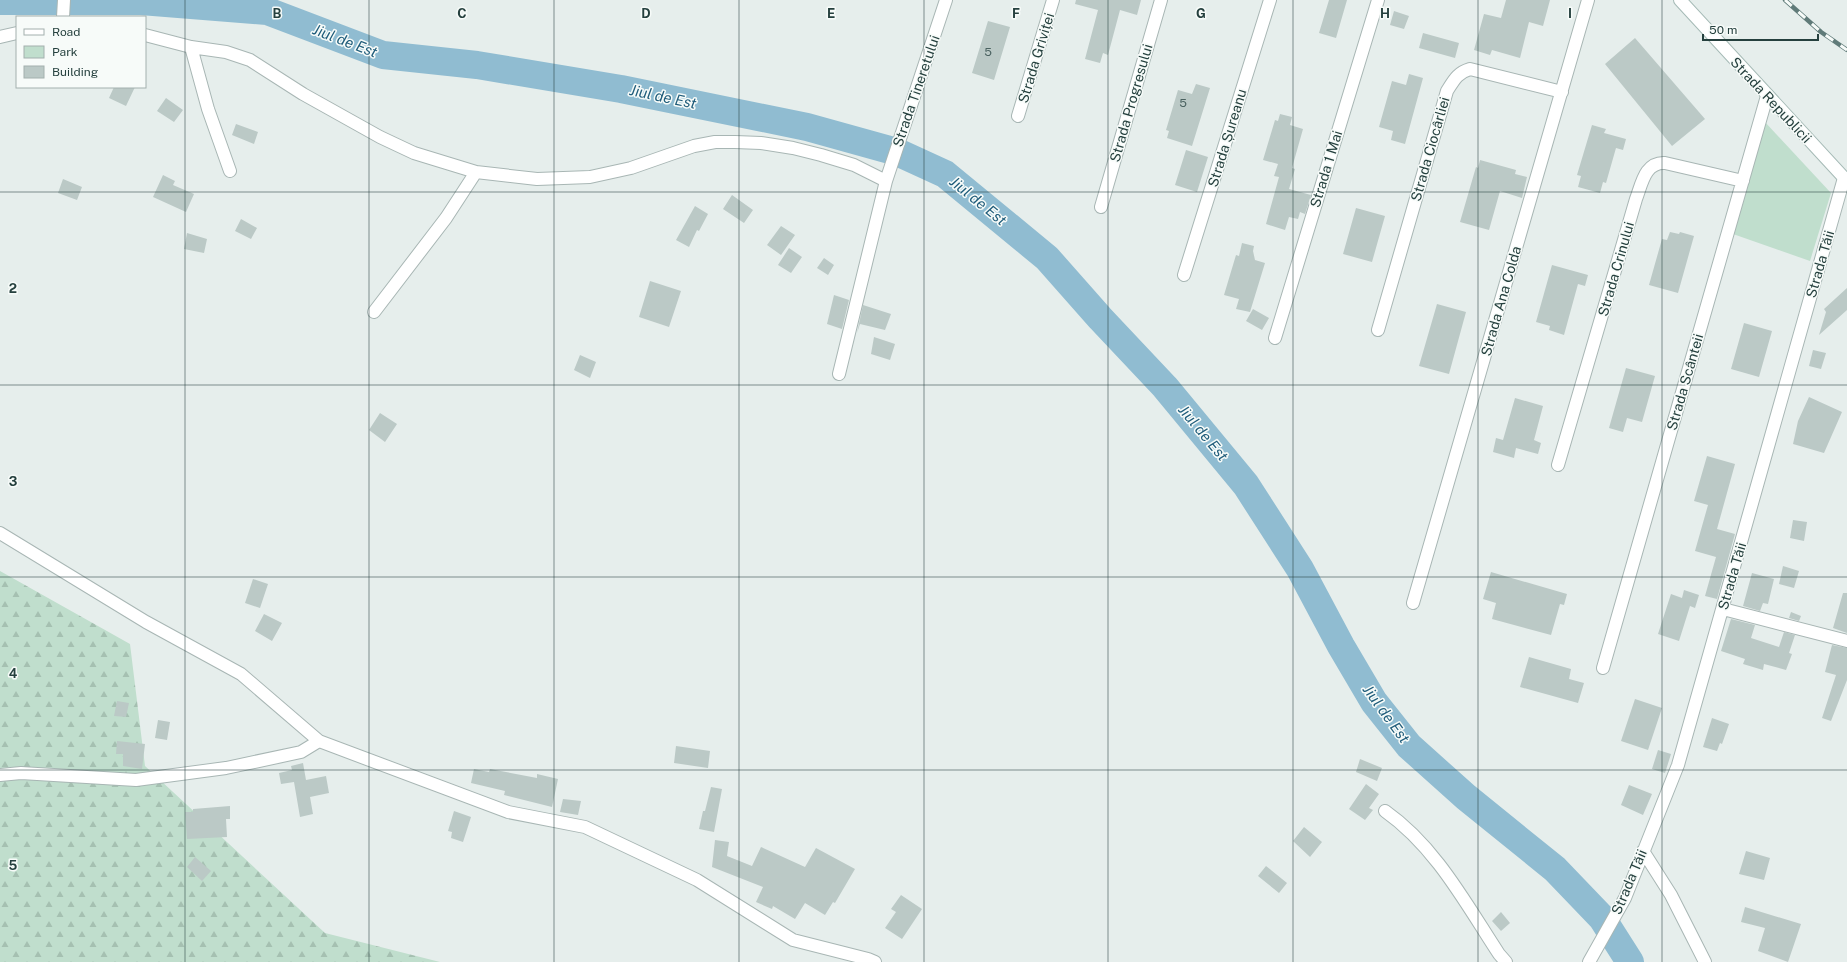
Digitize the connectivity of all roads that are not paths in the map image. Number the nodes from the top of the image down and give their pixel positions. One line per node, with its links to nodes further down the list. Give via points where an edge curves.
1 (946, 0): 17 (street, Strada Tineretului)
2 (1053, 0): 14 (street, Strada Griviței)
3 (1161, 0): 20 (street, Strada Progresului)
4 (1270, 0): 21 (street, Strada Șureanu)
5 (1378, 0): 24 (street, Strada 1 Mai)
6 (1588, 0): 12 (street, Strada Ana Colda)
7 (1680, 0): 13 (street, Strada Republicii)
8 (16, 33): 10 (street)
9 (146, 35): 11 (street)
10 (0, 37)
11 (191, 47): 15 (street, via 208,109); 16 (street, via 226,52 250,60 303,94 380,137 414,153)
12 (1562, 92): 23 (street, Strada Ciocârliei, via 1470,69 1461,72 1452,83 1447,91); 28 (street, Strada Ana Colda)
13 (1768, 96): 18 (street, Strada Republicii); 19 (street, Strada Scânteii)
14 (1018, 116)
15 (230, 171)
16 (476, 172): 17 (street, via 537,179 590,177 631,168 694,146 736,142 793,148); 22 (street, via 446,218)
17 (888, 176): 25 (street, Strada Tineretului)
18 (1846, 179): 29 (street, Strada Tăii)
19 (1743, 181): 26 (street, Strada Crinului, via 1658,162 1647,172 1636,199); 31 (street, Strada Scânteii)
20 (1101, 207)
21 (1184, 275)
22 (374, 312)
23 (1378, 330)
24 (1275, 338)
25 (839, 374)
26 (1558, 465)
27 (0, 533): 32 (street, via 146,622 241,674)
28 (1413, 603)
29 (1723, 609): 30 (street); 35 (street, Strada Tăii, via 1678,765)
30 (1847, 641)
31 (1603, 668)
32 (319, 741): 33 (street, via 301,752 241,765 136,780 20,773); 36 (street, via 508,812 585,827 696,880 793,940)
33 (0, 775)
34 (1385, 812): 37 (street, via 1400,822 1435,857)
35 (1643, 851): 38 (street, Strada Tăii, via 1625,898); 39 (street, via 1671,895)
36 (875, 962)
37 (1506, 962)
38 (1589, 962)
39 (1705, 962)

